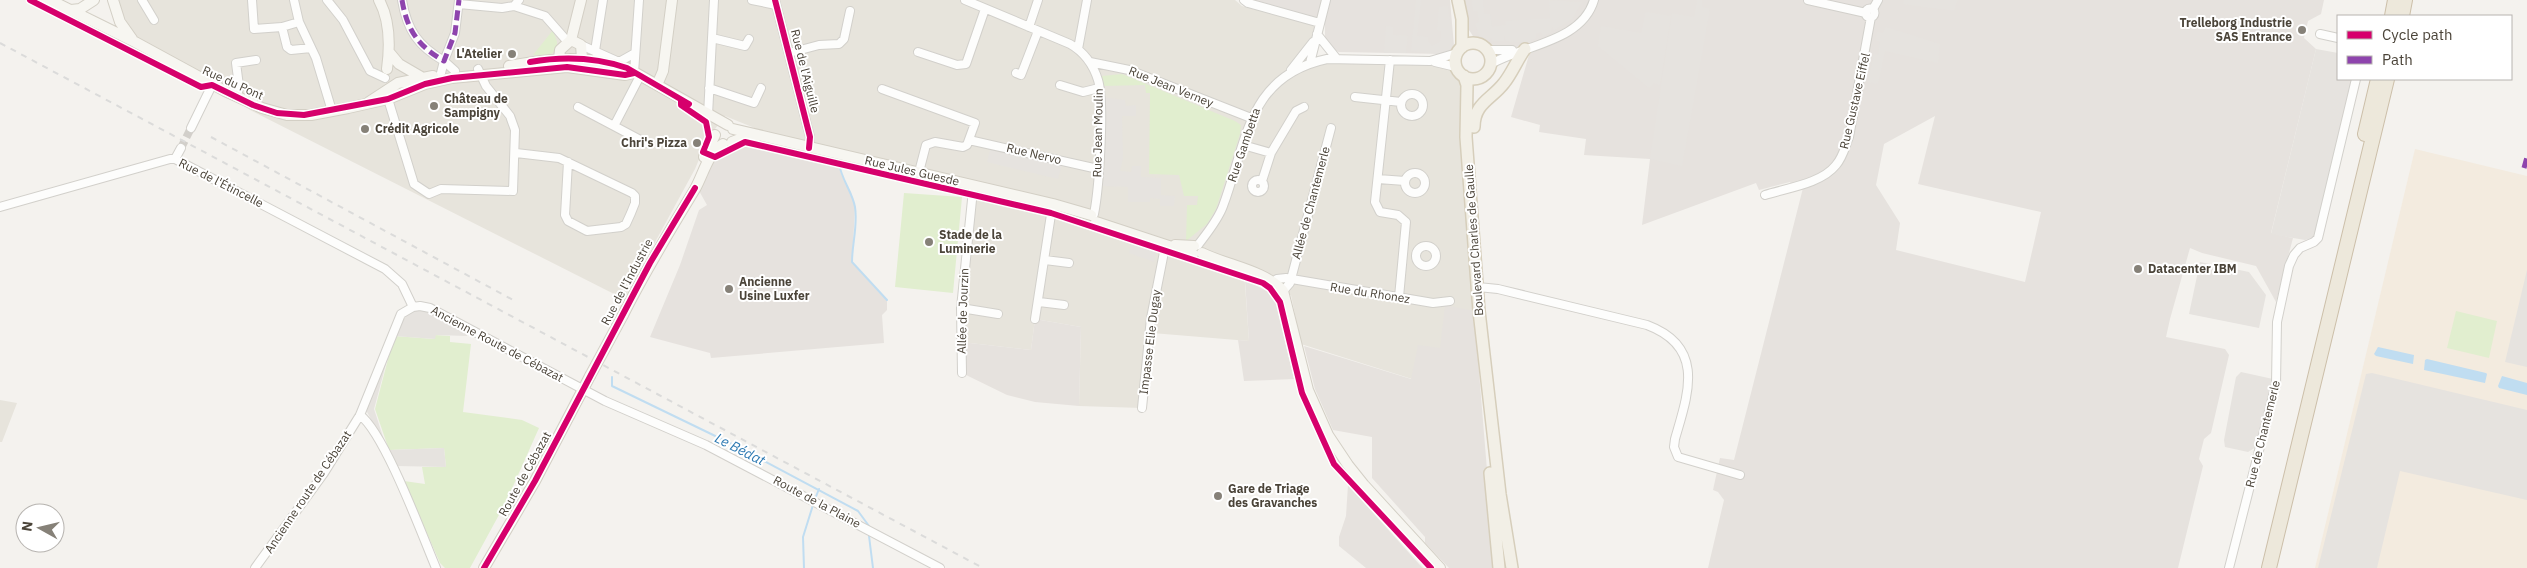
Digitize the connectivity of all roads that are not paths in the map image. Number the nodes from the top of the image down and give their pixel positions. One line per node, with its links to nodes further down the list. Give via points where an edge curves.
1 (38, 0): 42 (main road)
2 (50, 0): 33 (main road)
3 (103, 0): 30 (main road)
4 (142, 0): 39 (street)
5 (252, 0): 43 (street, via 254,29)
6 (294, 0): 40 (street)
7 (327, 0): 81 (street, via 370,71)
8 (379, 0): 60 (main road, via 386,15)
9 (402, 0): 68 (street, via 418,42)
10 (581, 0): 51 (main road)
11 (603, 0): 59 (street)
12 (639, 0): 62 (street)
13 (672, 0): 91 (main road, via 663,71)
14 (714, 0): 48 (street)
15 (752, 0): 29 (street)
16 (965, 0): 32 (street)
17 (1038, 0): 44 (street)
18 (1087, 0): 56 (street)
19 (1244, 0): 41 (street)
20 (1326, 0): 41 (street)
21 (1594, 0): 58 (street, via 1591,10 1578,24 1556,38)
22 (1808, 0): 35 (street)
23 (1878, 0): 35 (street, Rue Gustave Eiffel)
24 (2395, 0): 36 (highway)
25 (2405, 0): 37 (highway)
26 (1458, 1): 38 (main road)
27 (92, 2): 33 (main road); 42 (main road)
28 (459, 2): 31 (street, via 502,8); 68 (street, via 455,33)
29 (776, 2): 63 (street, Rue de l'Aiguille)
30 (114, 3): 42 (main road, via 112,20); 52 (main road, via 124,28)
31 (516, 3): 51 (street, via 545,16)
32 (985, 9): 44 (street); 61 (street, via 966,64)
33 (71, 10): 42 (main road)
34 (850, 11): 63 (street, via 844,39 839,44 820,45)
35 (1870, 13): 129 (street, Rue Gustave Eiffel, via 1849,137 1842,156 1824,176)
36 (2392, 15)
37 (2402, 15)
38 (1462, 19): 54 (main road); 57 (main road)
39 (154, 20)
40 (299, 22): 43 (street); 55 (street)
41 (1320, 23): 47 (street)
42 (95, 25): 52 (main road, Rue du Pont); 90 (main road, Rue du Pont, via 190,77)
43 (282, 27): 55 (street, via 287,47 291,50)
44 (1029, 27): 45 (street)
45 (1038, 31): 56 (street); 79 (street, via 1021,75)
46 (2320, 34): 49 (street)
47 (1316, 37): 65 (street); 72 (street); 80 (street)
48 (712, 38): 50 (street, via 745,46); 92 (street)
49 (2337, 38)
50 (749, 39)
51 (569, 41): 53 (main road); 64 (main road, via 560,50)
52 (135, 42): 90 (main road, Rue du Pont)
53 (581, 45): 59 (street); 74 (main road)
54 (1482, 47): 57 (main road, via 1467,44); 58 (street); 75 (main road)
55 (311, 48): 104 (street)
56 (1078, 48): 71 (street, Rue Jean Moulin)
57 (1459, 50): 70 (street, Rue Gambetta); 78 (main road)
58 (1522, 50): 75 (street); 122 (main road, via 1505,82 1485,99 1476,113)
59 (595, 51): 62 (street, via 619,62); 69 (street)
60 (389, 52): 73 (main road); 81 (main road)
61 (918, 52)
62 (635, 53): 82 (street)
63 (789, 54): 117 (street, Rue de l'Aiguille, via 810,137)
64 (559, 58): 74 (main road); 74 (main road); 77 (main road)
65 (1337, 59): 67 (street, Rue Gambetta); 72 (street, Rue Gambetta)
66 (256, 60): 97 (street, via 236,63)
67 (1390, 60): 70 (street, Rue Gambetta); 99 (street)
68 (444, 61): 76 (street); 83 (street)
69 (601, 61): 74 (main road, Rue Jules Guesde); 82 (main road, Rue Jules Guesde, via 627,68)
70 (1430, 61): 78 (street, Rue Gambetta)
71 (1090, 62): 94 (street, Rue Jean Moulin); 106 (street, Rue Jean Verney, via 1129,70)
72 (1310, 63): 80 (street, Rue Gambetta)
73 (399, 64): 81 (main road); 85 (main road)
74 (575, 64): 77 (main road); 82 (main road)
75 (1491, 64): 84 (main road)
76 (454, 71): 77 (main road); 83 (main road)
77 (480, 72): 83 (main road); 118 (street, via 491,93 510,116 515,130)
78 (1460, 72): 84 (main road); 102 (main road, Boulevard Charles de Gaulle, via 1467,85)
79 (1016, 73)
80 (1288, 73): 106 (street, Rue Gambetta, via 1271,86)
81 (386, 74): 96 (main road)
82 (637, 75): 91 (main road, Rue Jules Guesde); 107 (street)
83 (433, 77): 85 (main road); 85 (main road)
84 (1479, 78): 102 (main road, Boulevard Charles de Gaulle)
85 (410, 80): 96 (main road)
86 (2356, 80): 165 (street, Rue de Chantemerle, via 2318,238 2300,248 2289,266 2277,322 2276,384)
87 (2378, 80): 166 (highway)
88 (2388, 80): 167 (highway)
89 (1060, 84): 94 (street, via 1083,92)
90 (212, 85): 97 (main road, Rue du Pont); 109 (street)
91 (657, 85): 105 (main road, Rue Jules Guesde)
92 (709, 88): 93 (street, via 754,103); 105 (street)
93 (761, 88)
94 (1099, 88): 123 (street, Rue Jean Moulin)
95 (882, 89): 112 (street, via 975,123)
96 (391, 94): 104 (main road, Rue du Pont); 118 (street, via 414,184 429,194 441,189 513,191)
97 (237, 97): 104 (main road, Rue du Pont, via 287,115)
98 (1355, 97): 99 (street)
99 (1385, 99): 100 (street); 125 (street)
100 (1401, 102)
101 (578, 106): 107 (street)
102 (1469, 106): 122 (main road, Boulevard Charles de Gaulle, via 1466,130)
103 (1304, 107): 119 (street, via 1296,111)
104 (332, 111)
105 (708, 115): 108 (main road, Rue Jules Guesde); 111 (main road)
106 (1251, 118): 115 (street, Rue Gambetta)
107 (614, 126): 113 (street)
108 (730, 127): 111 (main road, via 719,127); 114 (main road, via 735,136); 117 (main road, Rue Jules Guesde)
109 (191, 128)
110 (1330, 128): 140 (street, Allée de Chantemerle)
111 (715, 134): 114 (main road, via 718,141); 130 (main road, Rue de l'Industrie)
112 (969, 140): 123 (street, Rue Nervo); 124 (street, via 963,147 930,142 926,145)
113 (646, 143)
114 (727, 143): 128 (main road, Rue Jules Guesde, via 752,138); 130 (main road, Rue de l'Industrie, via 712,153)
115 (1243, 145): 119 (street); 135 (street, Rue Gambetta, via 1223,208)
116 (181, 148): 120 (street)
117 (809, 148): 124 (main road, Rue Jules Guesde)
118 (516, 153): 121 (street, via 549,156)
119 (1271, 153): 126 (street)
120 (175, 160): 131 (street, Rue de l'Étincelle); 148 (street, Rue de l'Étincelle, via 385,268 402,284)
121 (568, 162): 121 (street, via 636,196 626,224 588,231 568,221 565,215)
122 (1468, 165): 142 (main road, Boulevard Charles de Gaulle)
123 (1098, 169): 133 (street, Rue Jean Moulin)
124 (919, 172): 133 (main road, Rue Jules Guesde, via 1053,204)
125 (1378, 179): 127 (street); 136 (street, via 1377,210 1398,215 1406,222)
126 (1262, 181)
127 (1405, 181)
128 (973, 190): 132 (main road, Rue Jules Guesde); 149 (street, Allée de Jourzin)
129 (1765, 195)
130 (684, 204): 154 (main road, Rue de l'Industrie, bridge)
131 (0, 207)
132 (1052, 208): 133 (main road, Rue Jules Guesde); 138 (street)
133 (1094, 218): 134 (main road, Rue Jules Guesde); 135 (main road, Rue Jules Guesde)
134 (1165, 247): 135 (main road, Rue Jules Guesde); 155 (street, Impasse Elie Dugay, via 1151,318)
135 (1197, 250): 141 (main road)
136 (1403, 256): 137 (street); 144 (street)
137 (1416, 258)
138 (1045, 260): 139 (street); 146 (street)
139 (1068, 263)
140 (1291, 279): 141 (street, Rue du Rhonez, via 1281,278); 143 (street, Allée de Chantemerle); 144 (street, Rue du Rhonez)
141 (1273, 282): 143 (main road)
142 (1478, 286): 153 (main road, Boulevard Charles de Gaulle); 157 (street, via 1647,325 1664,333 1681,352 1689,375 1689,389 1675,439 1678,457)
143 (1283, 291): 162 (main road, via 1308,390 1328,435 1364,485)
144 (1398, 297): 145 (street, Rue du Rhonez, via 1433,303)
145 (1450, 301)
146 (1039, 302): 147 (street); 151 (street)
147 (1064, 305)
148 (413, 307): 154 (street, Ancienne Route de Cébazat, via 430,308); 156 (street, Ancienne Route de Cébazat, via 401,314)
149 (961, 308): 150 (street); 152 (street, Allée de Jourzin)
150 (998, 314)
151 (1035, 319)
152 (962, 373)
153 (1485, 374): 163 (main road, Boulevard Charles de Gaulle); 164 (main road, Boulevard Charles de Gaulle)
154 (583, 390): 160 (main road, Route de Cébazat); 161 (street, Route de la Plaine, via 706,444)
155 (1142, 408)
156 (360, 415): 158 (street, Ancienne route de Cébazat, via 324,473); 159 (street, via 368,421 389,458)
157 (1740, 475)
158 (255, 568)
159 (436, 568)
160 (484, 568)
161 (940, 568)
162 (1440, 568)
163 (1499, 568)
164 (1512, 568)
165 (2230, 568)
166 (2260, 568)
167 (2270, 568)

